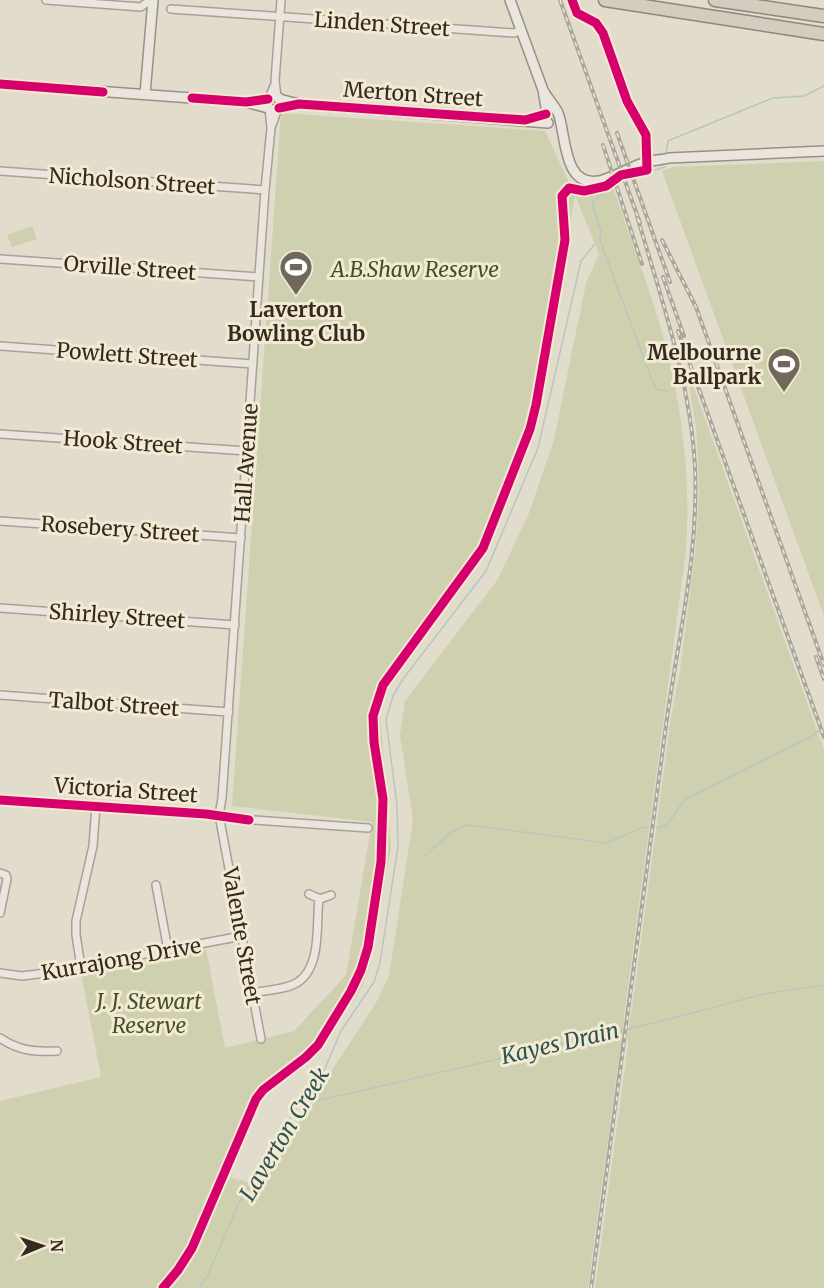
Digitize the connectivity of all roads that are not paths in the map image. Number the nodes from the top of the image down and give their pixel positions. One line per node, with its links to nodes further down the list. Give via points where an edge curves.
1 (46, 0): 6 (street)
2 (281, 0): 8 (street, Hall Avenue)
3 (510, 0): 10 (street)
4 (605, 0): 11 (highway)
5 (715, 0): 9 (highway)
6 (148, 2): 12 (street); 12 (street)
7 (171, 9): 8 (street, Linden Street)
8 (280, 16): 10 (street, Linden Street, via 514,33); 15 (street, Hall Avenue)
9 (824, 16)
10 (521, 30): 16 (street)
11 (824, 34)
12 (146, 82): 14 (street)
13 (0, 84): 14 (street, Merton Street)
14 (145, 94): 15 (street, Merton Street)
15 (274, 103): 16 (street, Merton Street, via 525,120); 19 (street, Hall Avenue)
16 (551, 117): 17 (street, via 573,170 590,181 669,158)
17 (824, 151)
18 (0, 171): 19 (street, Nicholson Street)
19 (265, 190): 21 (street, Hall Avenue)
20 (0, 259): 21 (street, Orville Street)
21 (259, 277): 23 (street, Hall Avenue)
22 (0, 346): 23 (street, Powlett Street)
23 (253, 364): 25 (street, Hall Avenue)
24 (0, 434): 25 (street, Hook Street)
25 (247, 451): 27 (street, Hall Avenue)
26 (0, 521): 27 (street, Rosebery Street)
27 (241, 538): 29 (street, Hall Avenue)
28 (0, 608): 29 (street, Shirley Street)
29 (235, 625): 31 (street, Hall Avenue)
30 (0, 696): 31 (street, Talbot Street)
31 (229, 711): 34 (street, Hall Avenue)
32 (0, 800): 33 (street, Victoria Street)
33 (96, 806): 34 (street, Victoria Street); 44 (street, via 93,846 76,921)
34 (221, 815): 35 (street, Victoria Street); 42 (street, Valente Street)
35 (368, 828)
36 (0, 873): 41 (street, via 7,879)
37 (156, 885): 43 (street)
38 (309, 894): 40 (street)
39 (331, 895): 40 (street)
40 (319, 898): 46 (street, via 314,957 305,975 289,986)
41 (0, 913)
42 (242, 936): 43 (street, Kurrajong Drive); 46 (street, Valente Street)
43 (168, 950): 44 (street, Kurrajong Drive)
44 (81, 967): 45 (street, Kurrajong Drive, via 22,976)
45 (0, 974)
46 (252, 993): 48 (street, Valente Street)
47 (0, 1038): 49 (street, via 24,1050)
48 (261, 1039)
49 (57, 1051)

